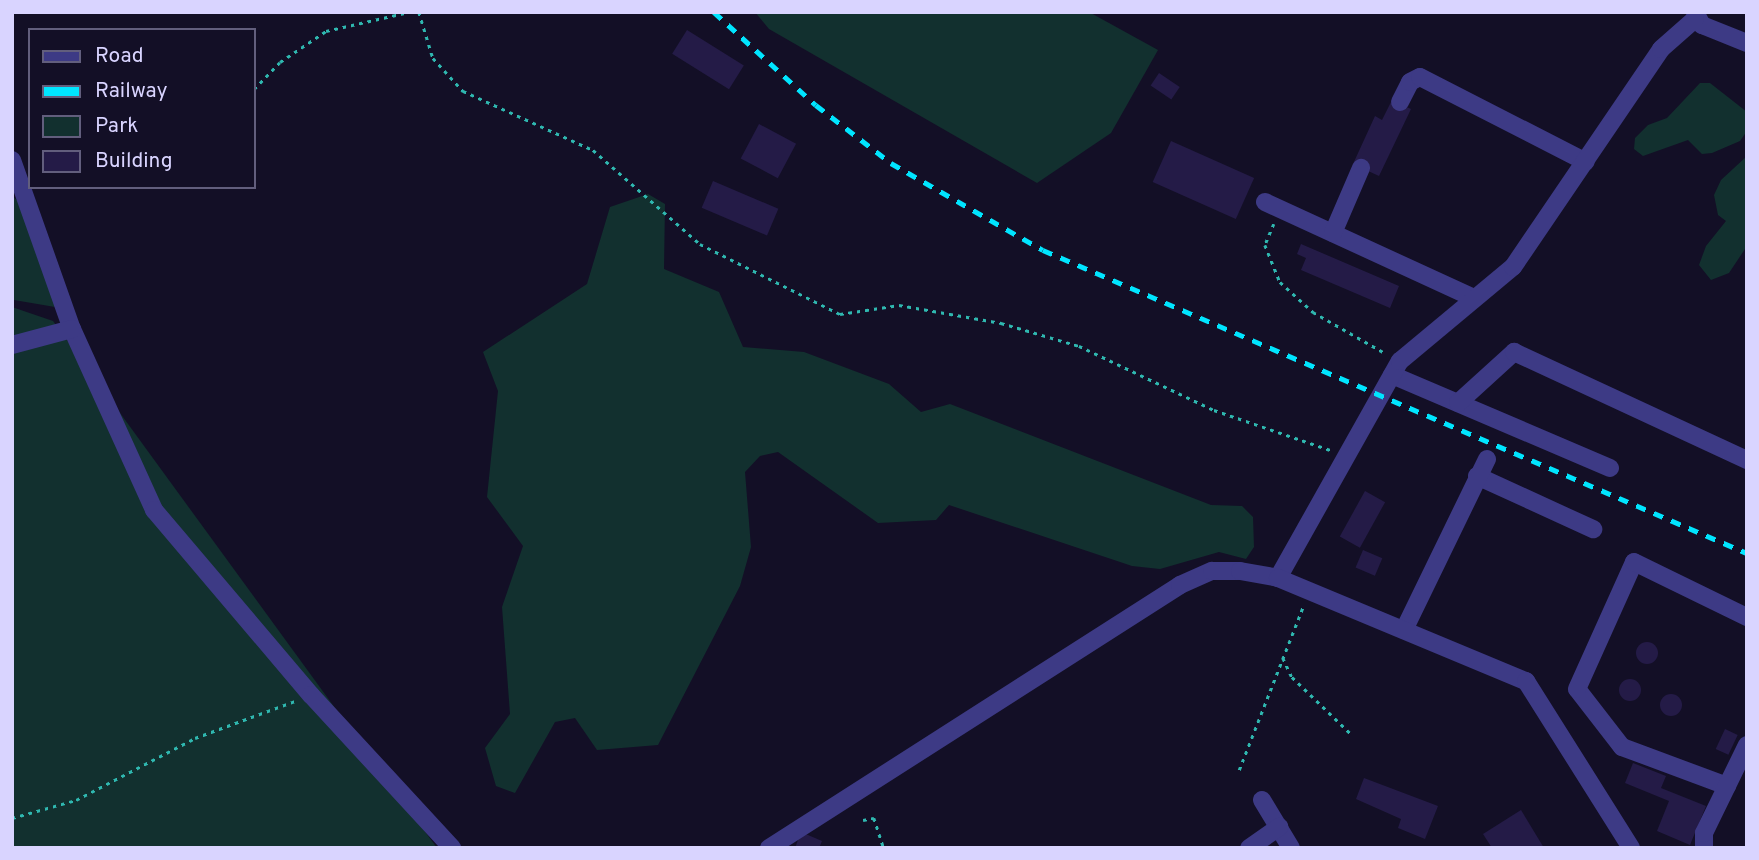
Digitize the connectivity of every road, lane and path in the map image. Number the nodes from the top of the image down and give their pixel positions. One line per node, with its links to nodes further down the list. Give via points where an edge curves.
1 (409, 12): 5 (path, via 326,32 280,62)
2 (419, 12): 17 (path, via 433,58 463,91 593,150 700,244 840,314 899,305 1001,323 1079,346 1214,410)
3 (1695, 16): 4 (street); 8 (street, via 1661,49)
4 (1747, 43)
5 (256, 87)
6 (1400, 102): 8 (street, via 1410,82 1420,76)
7 (12, 160): 13 (street)
8 (1586, 162): 12 (street, via 1513,267)
9 (1361, 168): 11 (street)
10 (1272, 205): 11 (street); 15 (path, via 1265,245 1280,282 1313,312)
11 (1333, 233): 12 (street)
12 (1472, 297): 15 (street)
13 (72, 329): 14 (street); 28 (street, via 154,510)
14 (12, 345)
15 (1396, 368): 16 (street); 17 (street)
16 (1458, 403): 19 (street, via 1514,352); 20 (street)
17 (1347, 455): 23 (street)
18 (1487, 460): 21 (street)
19 (1747, 460)
20 (1610, 468)
21 (1478, 476): 22 (street); 26 (street)
22 (1592, 529)
23 (1278, 578): 24 (street); 39 (street, via 1212,571 1180,585)
24 (1309, 590): 26 (street); 27 (path)
25 (1747, 617): 33 (street, via 1634,562 1577,689 1622,747)
26 (1404, 630): 43 (street, via 1526,681)
27 (1283, 658): 29 (path, via 1292,677); 31 (path)
28 (311, 695): 35 (path, via 195,738 76,800); 38 (street)
29 (1350, 733)
30 (1747, 745): 32 (street)
31 (1239, 770)
32 (1741, 771): 33 (street)
33 (1727, 786): 44 (street, via 1704,833)
34 (1262, 800): 37 (street)
35 (12, 818)
36 (863, 820): 40 (path, via 874,818)
37 (1279, 827): 41 (street); 42 (street)
38 (452, 848)
39 (769, 848)
40 (884, 848)
41 (1249, 848)
42 (1292, 848)
43 (1631, 848)
44 (1704, 848)

